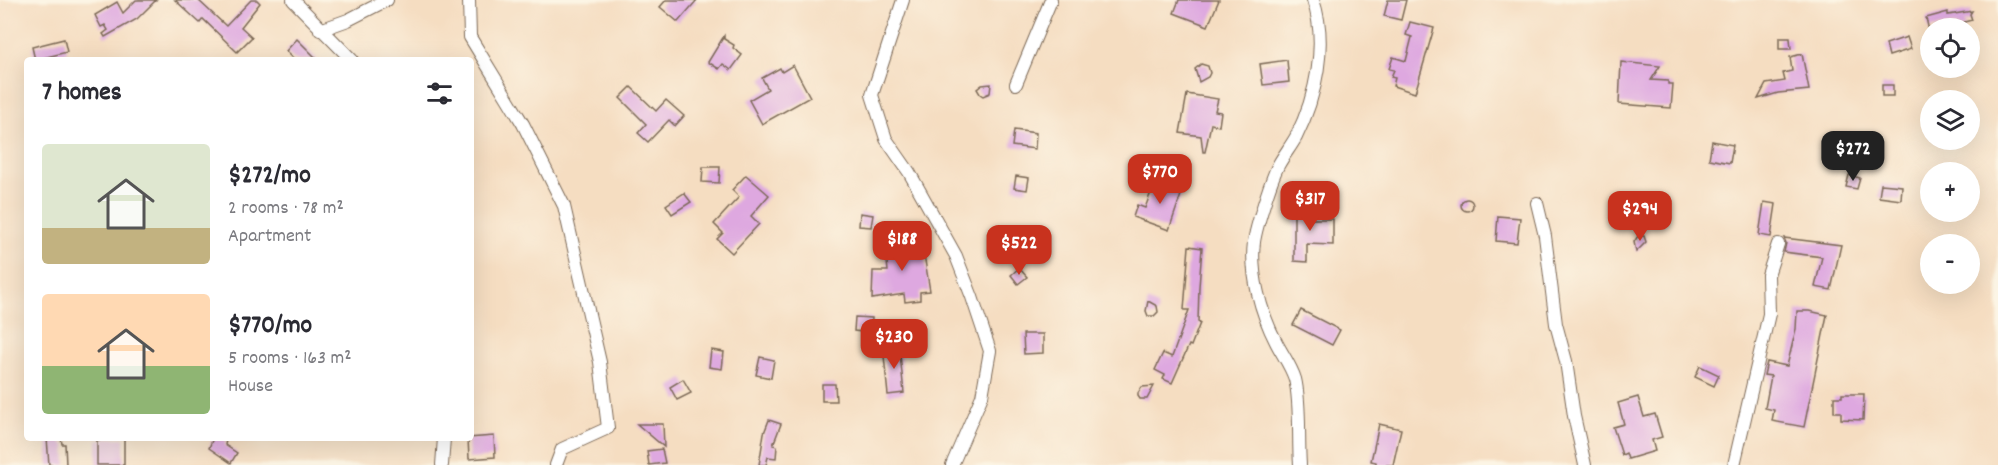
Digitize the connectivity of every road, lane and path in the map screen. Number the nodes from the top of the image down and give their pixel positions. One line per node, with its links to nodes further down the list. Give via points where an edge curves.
1 (293, 0): 7 (street)
2 (387, 0): 7 (street, via 348,21)
3 (469, 0): 14 (street, via 471,37 523,124 564,206 600,362 608,428 562,449)
4 (903, 0): 15 (street, via 872,95 886,139 956,256 990,351 982,396)
5 (1051, 0): 9 (street)
6 (1313, 0): 16 (street, via 1320,45 1310,104 1296,137 1277,166 1254,239 1252,267 1274,339 1298,392)
7 (320, 30): 8 (street)
8 (348, 57)
9 (1016, 84)
10 (1537, 202): 17 (street, via 1556,324)
11 (1778, 244): 18 (street, via 1768,275 1769,314)
12 (440, 441): 13 (street)
13 (442, 465)
14 (556, 465)
15 (952, 465)
16 (1300, 465)
17 (1585, 465)
18 (1734, 465)

